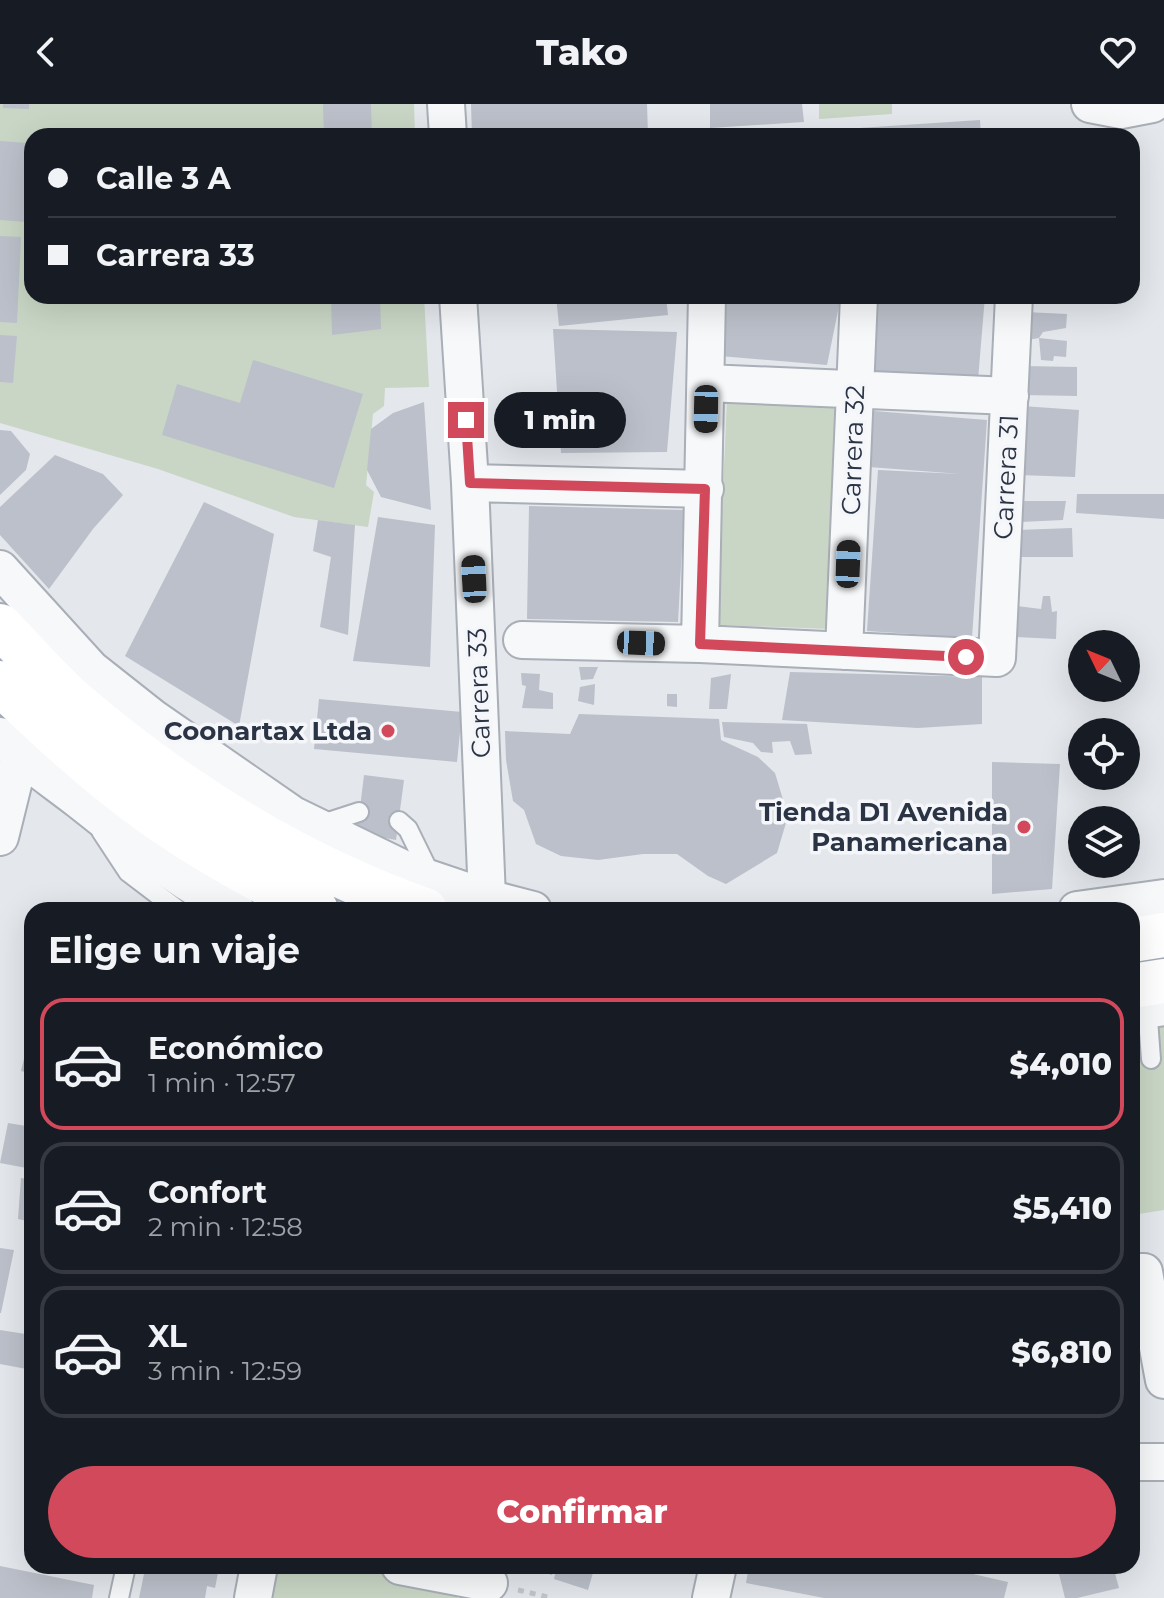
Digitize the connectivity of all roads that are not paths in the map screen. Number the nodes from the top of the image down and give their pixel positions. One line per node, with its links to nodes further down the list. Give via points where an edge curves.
1 (446, 104): 2 (street)
2 (448, 128)
3 (459, 304): 10 (street, Carrera 33)
4 (707, 304): 7 (street)
5 (859, 304): 8 (street, Carrera 32)
6 (1014, 304): 9 (street, Carrera 31)
7 (707, 383): 8 (street); 11 (street)
8 (856, 390): 9 (street); 16 (street, Carrera 32)
9 (1010, 396): 16 (street, Carrera 31, via 997,658)
10 (470, 483): 11 (street); 25 (street, Carrera 33)
11 (705, 489): 15 (street)
12 (0, 569): 22 (street, via 91,669 293,815)
13 (0, 626): 24 (main road, via 70,698 162,773 264,838 371,891)
14 (522, 640): 15 (street)
15 (700, 644): 16 (street)
16 (844, 651)
17 (0, 683): 29 (main road, via 64,744 147,810)
18 (10, 746): 19 (street); 23 (street)
19 (81, 802): 27 (lane, via 128,872); 28 (street, via 132,844)
20 (359, 812): 22 (lane)
21 (399, 821): 24 (lane, via 408,829)
22 (316, 826): 24 (street, via 410,872)
23 (0, 837)
24 (428, 894): 25 (street)
25 (487, 898): 30 (street)
26 (1164, 898): 31 (street)
27 (167, 902)
28 (223, 902)
29 (301, 902)
30 (502, 902)
31 (1135, 902)
32 (1164, 935): 33 (main road)
33 (1140, 939)
34 (1147, 997): 35 (lane)
35 (1151, 1059)
36 (1140, 1279): 37 (street)
37 (1162, 1358)
38 (1140, 1462): 39 (street)
39 (1164, 1462)
40 (124, 1574): 45 (lane)
41 (258, 1574): 46 (street)
42 (444, 1574): 44 (street)
43 (716, 1574): 47 (street)
44 (489, 1582)
45 (119, 1598)
46 (253, 1598)
47 (711, 1598)

